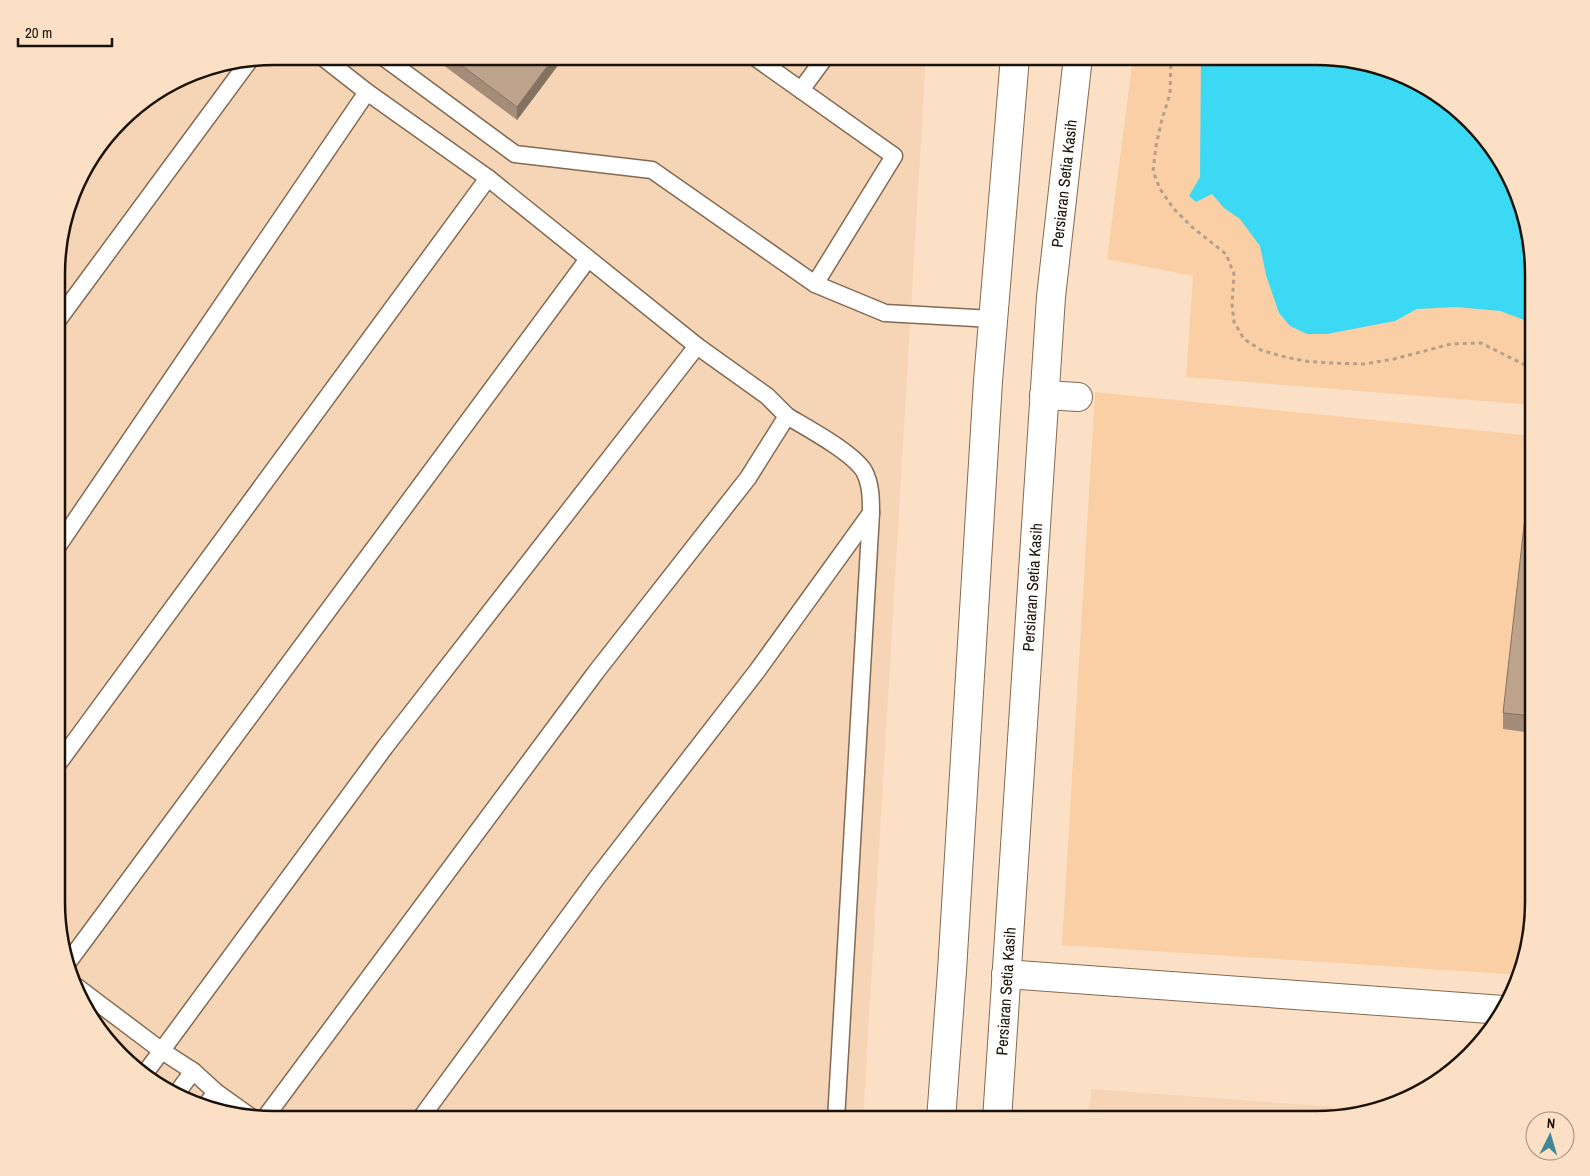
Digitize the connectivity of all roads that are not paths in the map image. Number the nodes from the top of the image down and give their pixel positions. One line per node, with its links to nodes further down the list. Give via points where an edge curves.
1 (332, 65): 9 (lane)
2 (394, 65): 12 (lane, via 515,154 652,170)
3 (766, 65): 8 (lane)
4 (819, 65): 8 (lane)
5 (1014, 65): 14 (street)
6 (1077, 65): 16 (street, Persiaran Setia Kasih, via 1051,297)
7 (243, 68): 13 (lane)
8 (801, 90): 12 (lane, via 894,156)
9 (367, 92): 10 (lane); 20 (lane)
10 (488, 178): 11 (lane); 21 (lane)
11 (588, 259): 15 (lane); 22 (lane)
12 (815, 284): 14 (lane, via 885,314)
13 (65, 310)
14 (993, 319): 36 (street)
15 (697, 346): 18 (lane, via 767,396); 26 (lane, via 385,747)
16 (1044, 395): 17 (street); 23 (street, Persiaran Setia Kasih)
17 (1078, 397)
18 (787, 416): 19 (lane, via 824,438 864,471 871,491); 33 (lane, via 748,478 596,672)
19 (871, 513): 34 (lane, via 757,671 596,879); 35 (lane)
20 (65, 536)
21 (65, 754)
22 (72, 957)
23 (1006, 974): 25 (street); 37 (street, Persiaran Setia Kasih)
24 (87, 994): 26 (lane)
25 (1495, 1009)
26 (162, 1051): 27 (lane); 28 (lane)
27 (148, 1069)
28 (193, 1071): 29 (lane); 30 (lane)
29 (180, 1088)
30 (216, 1092): 31 (lane); 32 (lane)
31 (209, 1101)
32 (237, 1108)
33 (270, 1111)
34 (426, 1111)
35 (837, 1111)
36 (942, 1111)
37 (998, 1111)

